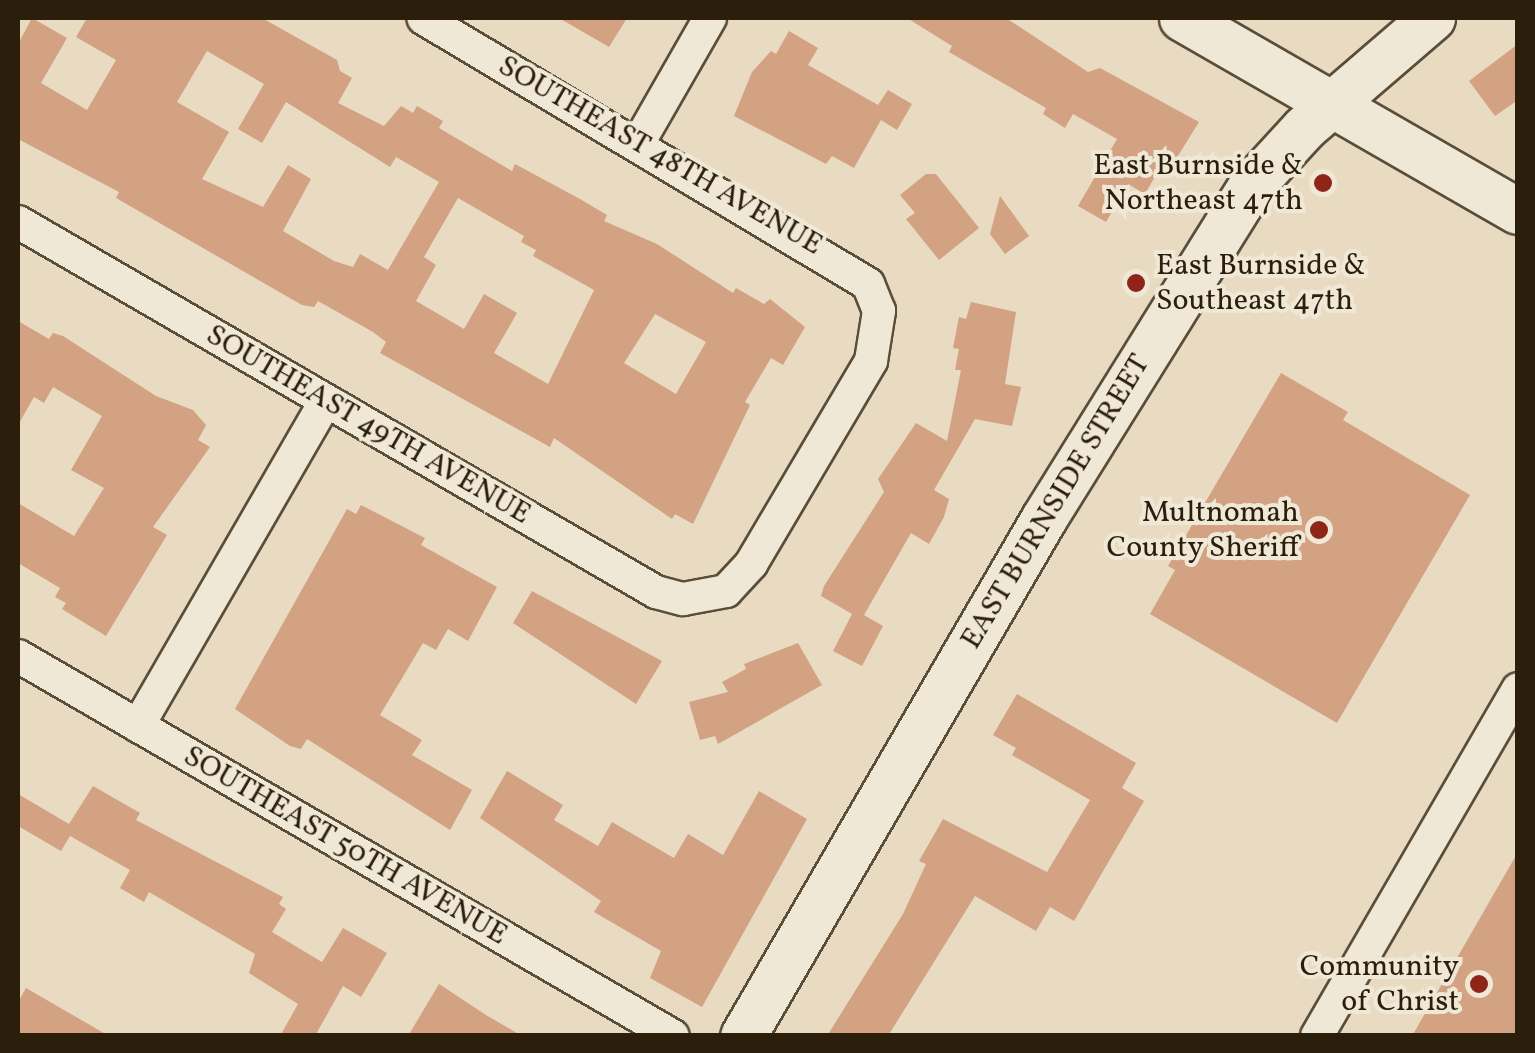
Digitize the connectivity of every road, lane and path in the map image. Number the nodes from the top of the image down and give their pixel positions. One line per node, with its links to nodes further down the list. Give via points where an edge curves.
1 (424, 18): 6 (street, SOUTHEAST 48TH AVENUE)
2 (710, 18): 6 (street)
3 (1182, 18): 5 (main road)
4 (1432, 18): 5 (main road, EAST BURNSIDE STREET)
5 (1330, 104): 7 (main road); 15 (main road, EAST BURNSIDE STREET, via 1273,159 1227,220 1027,546)
6 (639, 142): 10 (street, SOUTHEAST 48TH AVENUE, via 843,264 868,284 878,311 871,361 752,564)
7 (1518, 211)
8 (18, 222): 9 (street, SOUTHEAST 49TH AVENUE)
9 (326, 401): 10 (street, SOUTHEAST 49TH AVENUE, via 656,592 683,599); 13 (street)
10 (726, 591)
11 (18, 656): 13 (street, SOUTHEAST 50TH AVENUE)
12 (1518, 689): 16 (street)
13 (138, 726): 14 (street, SOUTHEAST 50TH AVENUE)
14 (673, 1036)
15 (743, 1036)
16 (1318, 1036)

